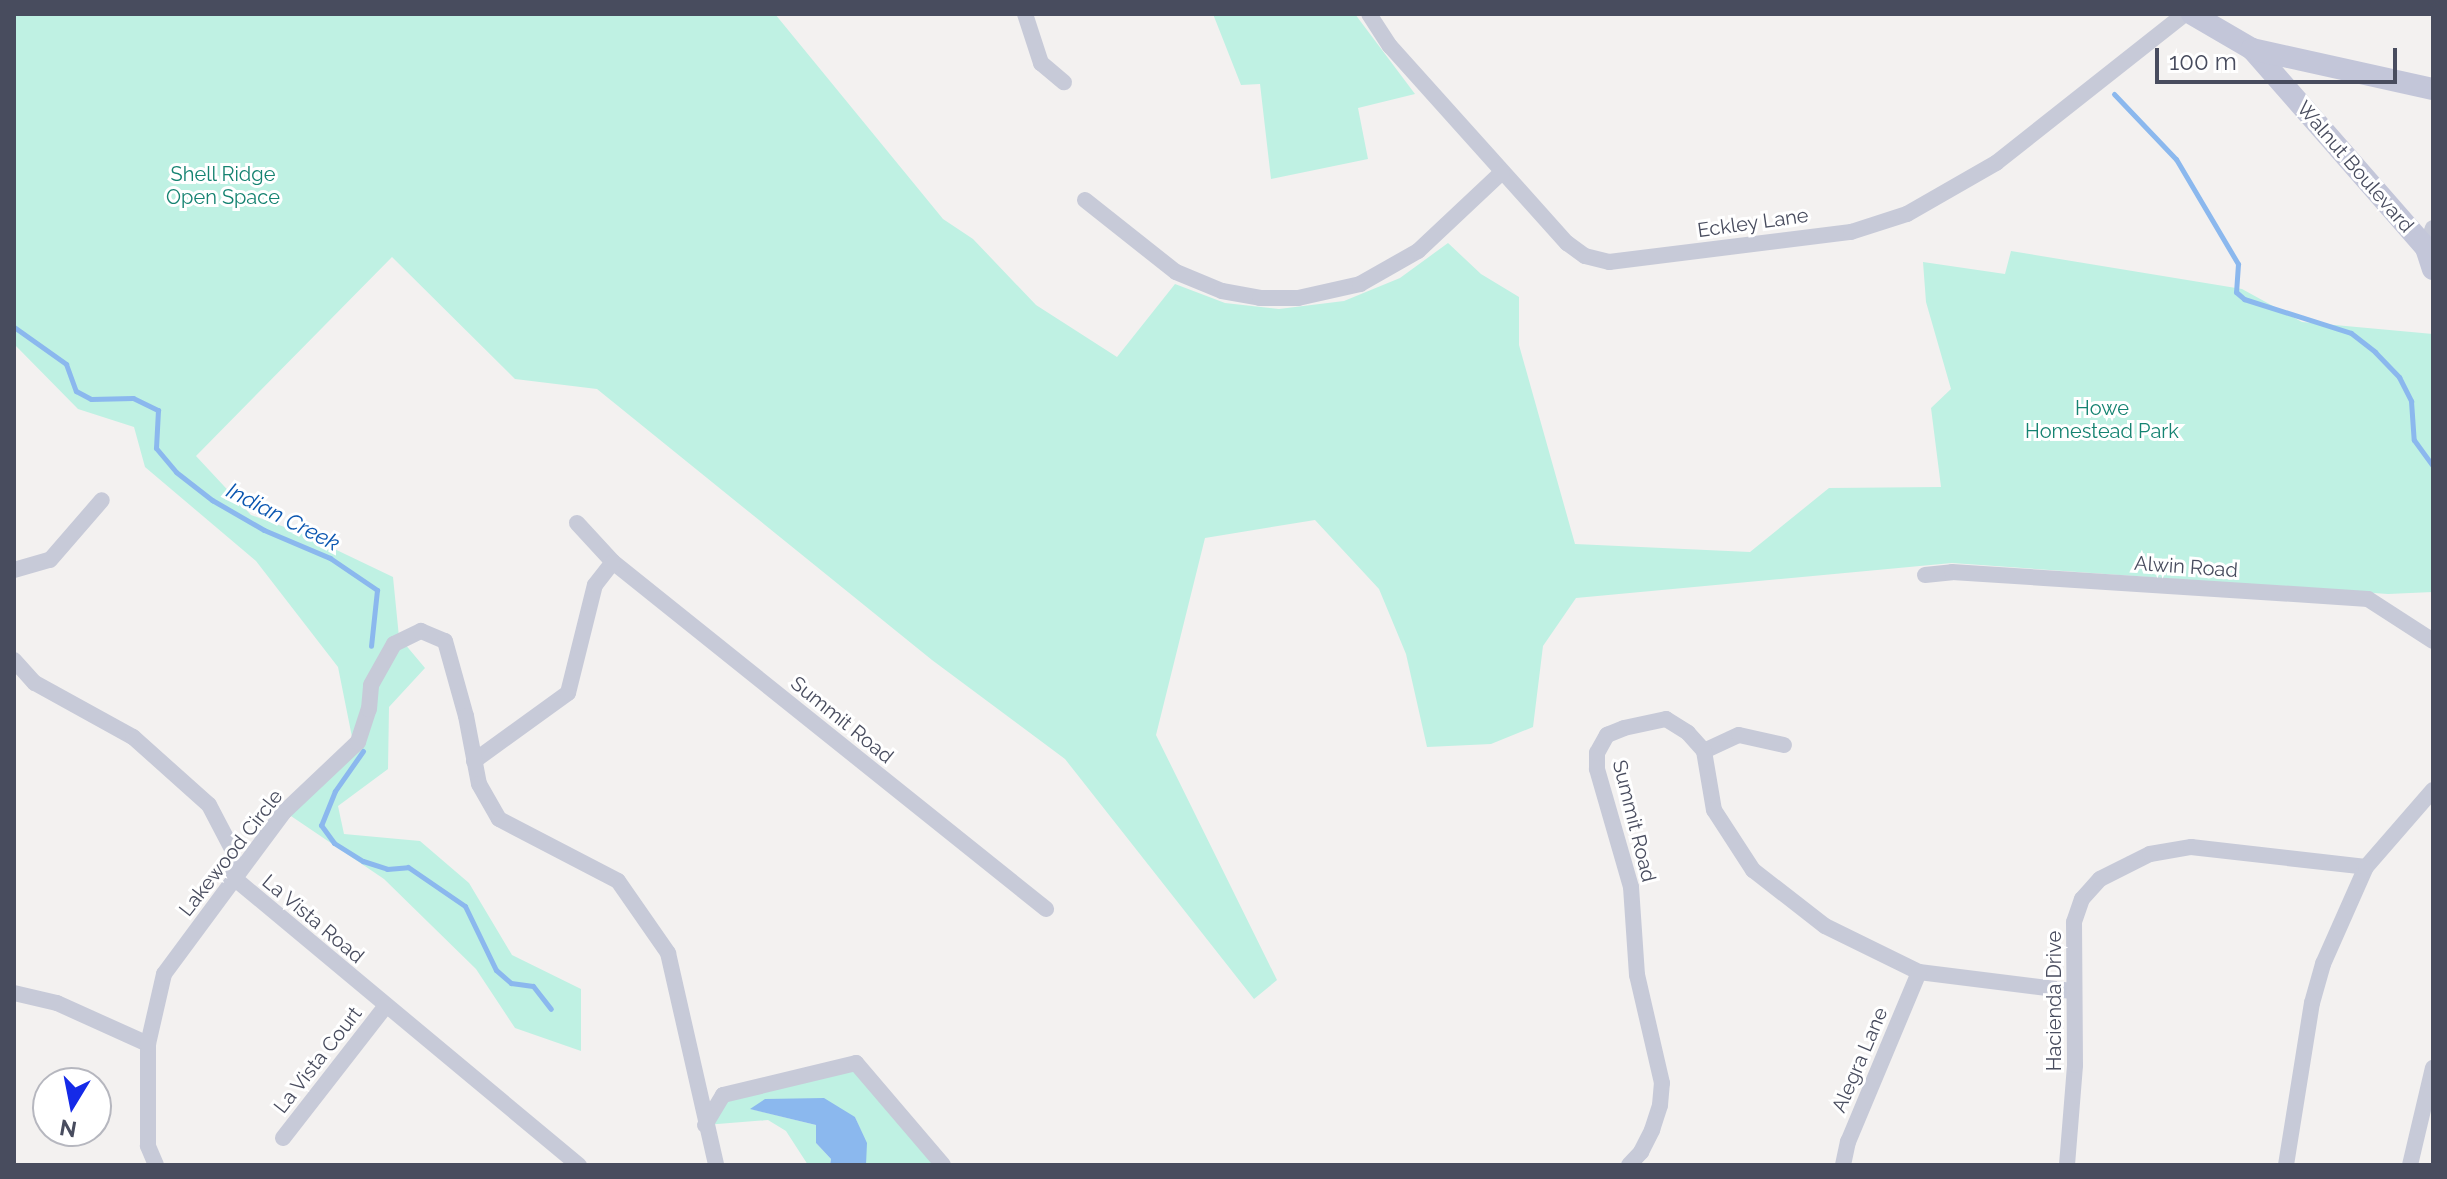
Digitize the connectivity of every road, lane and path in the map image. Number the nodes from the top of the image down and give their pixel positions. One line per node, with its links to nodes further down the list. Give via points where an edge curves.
1 (1025, 14): 6 (street, via 1041,63)
2 (1369, 14): 8 (street, Eckley Lane, via 1390,46)
3 (2185, 14): 8 (street, Eckley Lane, via 1996,163 1907,214 1851,232 1609,262 1585,256 1567,243)
4 (2192, 14): 5 (street, Walnut Boulevard)
5 (2252, 49): 7 (street); 10 (street, Walnut Boulevard)
6 (1064, 82)
7 (2433, 89)
8 (1502, 172): 9 (street, via 1418,251 1360,284 1298,298 1222,291 1176,272)
9 (1085, 200)
10 (2429, 238): 11 (street, Walnut Boulevard)
11 (2433, 269)
12 (102, 500): 15 (street, via 50,560)
13 (577, 523): 14 (street, Summit Road)
14 (613, 562): 21 (street, via 595,585 568,693); 25 (street, Summit Road)
15 (14, 570)
16 (1925, 575): 17 (street, Alwin Road, via 1952,572 2368,599)
17 (2433, 641)
18 (14, 660): 24 (street, La Vista Road, via 35,683 133,737 209,805 232,849)
19 (1784, 745): 20 (street, via 1739,735)
20 (1704, 751): 26 (street, via 1714,810 1753,870 1825,926); 38 (street, Summit Road, via 1666,719 1607,735 1597,753 1599,781 1631,887 1637,975 1662,1083 1652,1130)
21 (474, 761): 24 (street, Lakewood Circle, via 445,641 421,631 394,644 371,685 358,742 284,812); 32 (street, Lakewood Circle, via 479,784 499,819 618,881 668,953)
22 (2433, 790): 23 (street)
23 (2366, 867): 27 (street, Hacienda Drive, via 2191,847 2150,854 2100,879 2082,899 2074,922); 41 (street, via 2323,964 2312,1003)
24 (234, 878): 29 (street, La Vista Road); 30 (street, Lakewood Circle, via 164,974)
25 (1046, 909)
26 (1919, 972): 27 (street); 39 (street, Alegra Lane)
27 (2072, 991): 40 (street, Hacienda Drive, via 2075,1065)
28 (14, 993): 30 (street, via 57,1003)
29 (385, 1007): 33 (street, La Vista Court); 34 (street, La Vista Road)
30 (148, 1044): 35 (street, Lakewood Circle, via 148,1146)
31 (2433, 1068): 42 (street)
32 (705, 1125): 36 (street, Lakewood Circle); 37 (street, via 723,1095 856,1063)
33 (283, 1138)
34 (574, 1164)
35 (156, 1165)
36 (716, 1165)
37 (943, 1165)
38 (1629, 1165)
39 (1843, 1165)
40 (2067, 1165)
41 (2286, 1165)
42 (2410, 1165)

